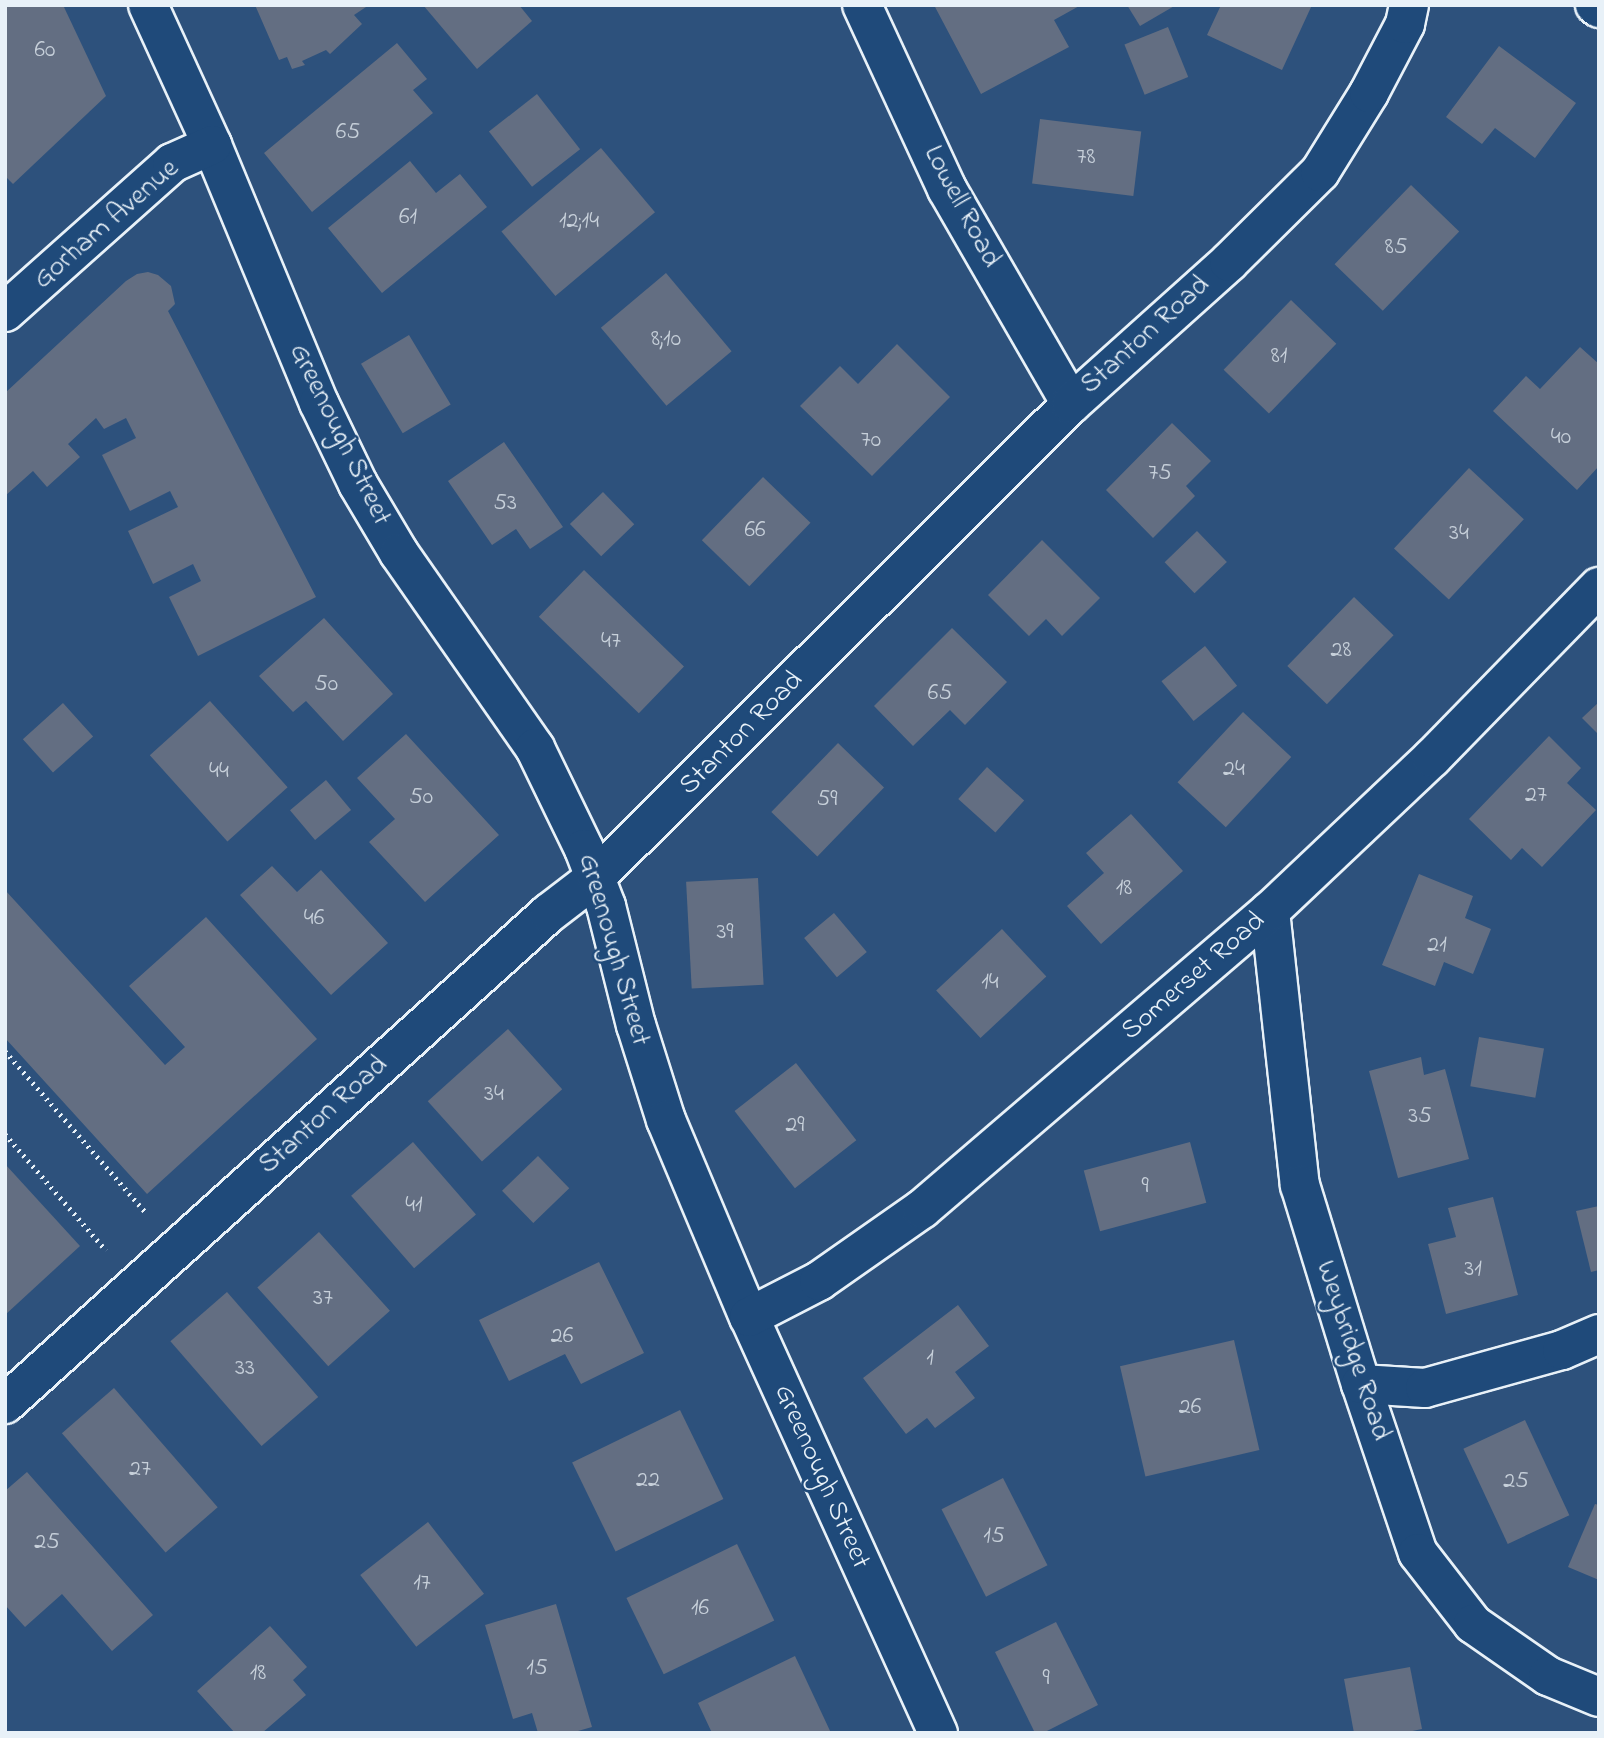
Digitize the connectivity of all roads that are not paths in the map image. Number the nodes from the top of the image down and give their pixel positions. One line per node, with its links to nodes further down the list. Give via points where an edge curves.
1 (148, 5): 4 (street, Greenough Street)
2 (862, 5): 6 (street, Lowell Road, via 947,189)
3 (1409, 5): 6 (street, Stanton Road, via 1405,23 1369,93 1320,172 1229,262)
4 (212, 145): 5 (street, Gorham Avenue, via 172,163); 8 (street, Greenough Street, via 319,403 358,484 399,553 535,748)
5 (5, 312)
6 (1071, 404): 8 (street, Stanton Road)
7 (1599, 587): 9 (street, Somerset Road, via 1433,758)
8 (596, 877): 10 (street, Greenough Street, via 650,1074); 13 (street, Stanton Road, via 529,932)
9 (1270, 911): 10 (street, Somerset Road, via 922,1209 819,1281); 12 (street, Weybridge Road, via 1300,1185)
10 (749, 1317): 15 (street, Greenough Street)
11 (1599, 1334): 12 (street, via 1562,1350 1425,1388)
12 (1361, 1384): 14 (street, Weybridge Road, via 1418,1553 1473,1624 1548,1676)
13 (5, 1404)
14 (1599, 1697)
15 (938, 1733)

